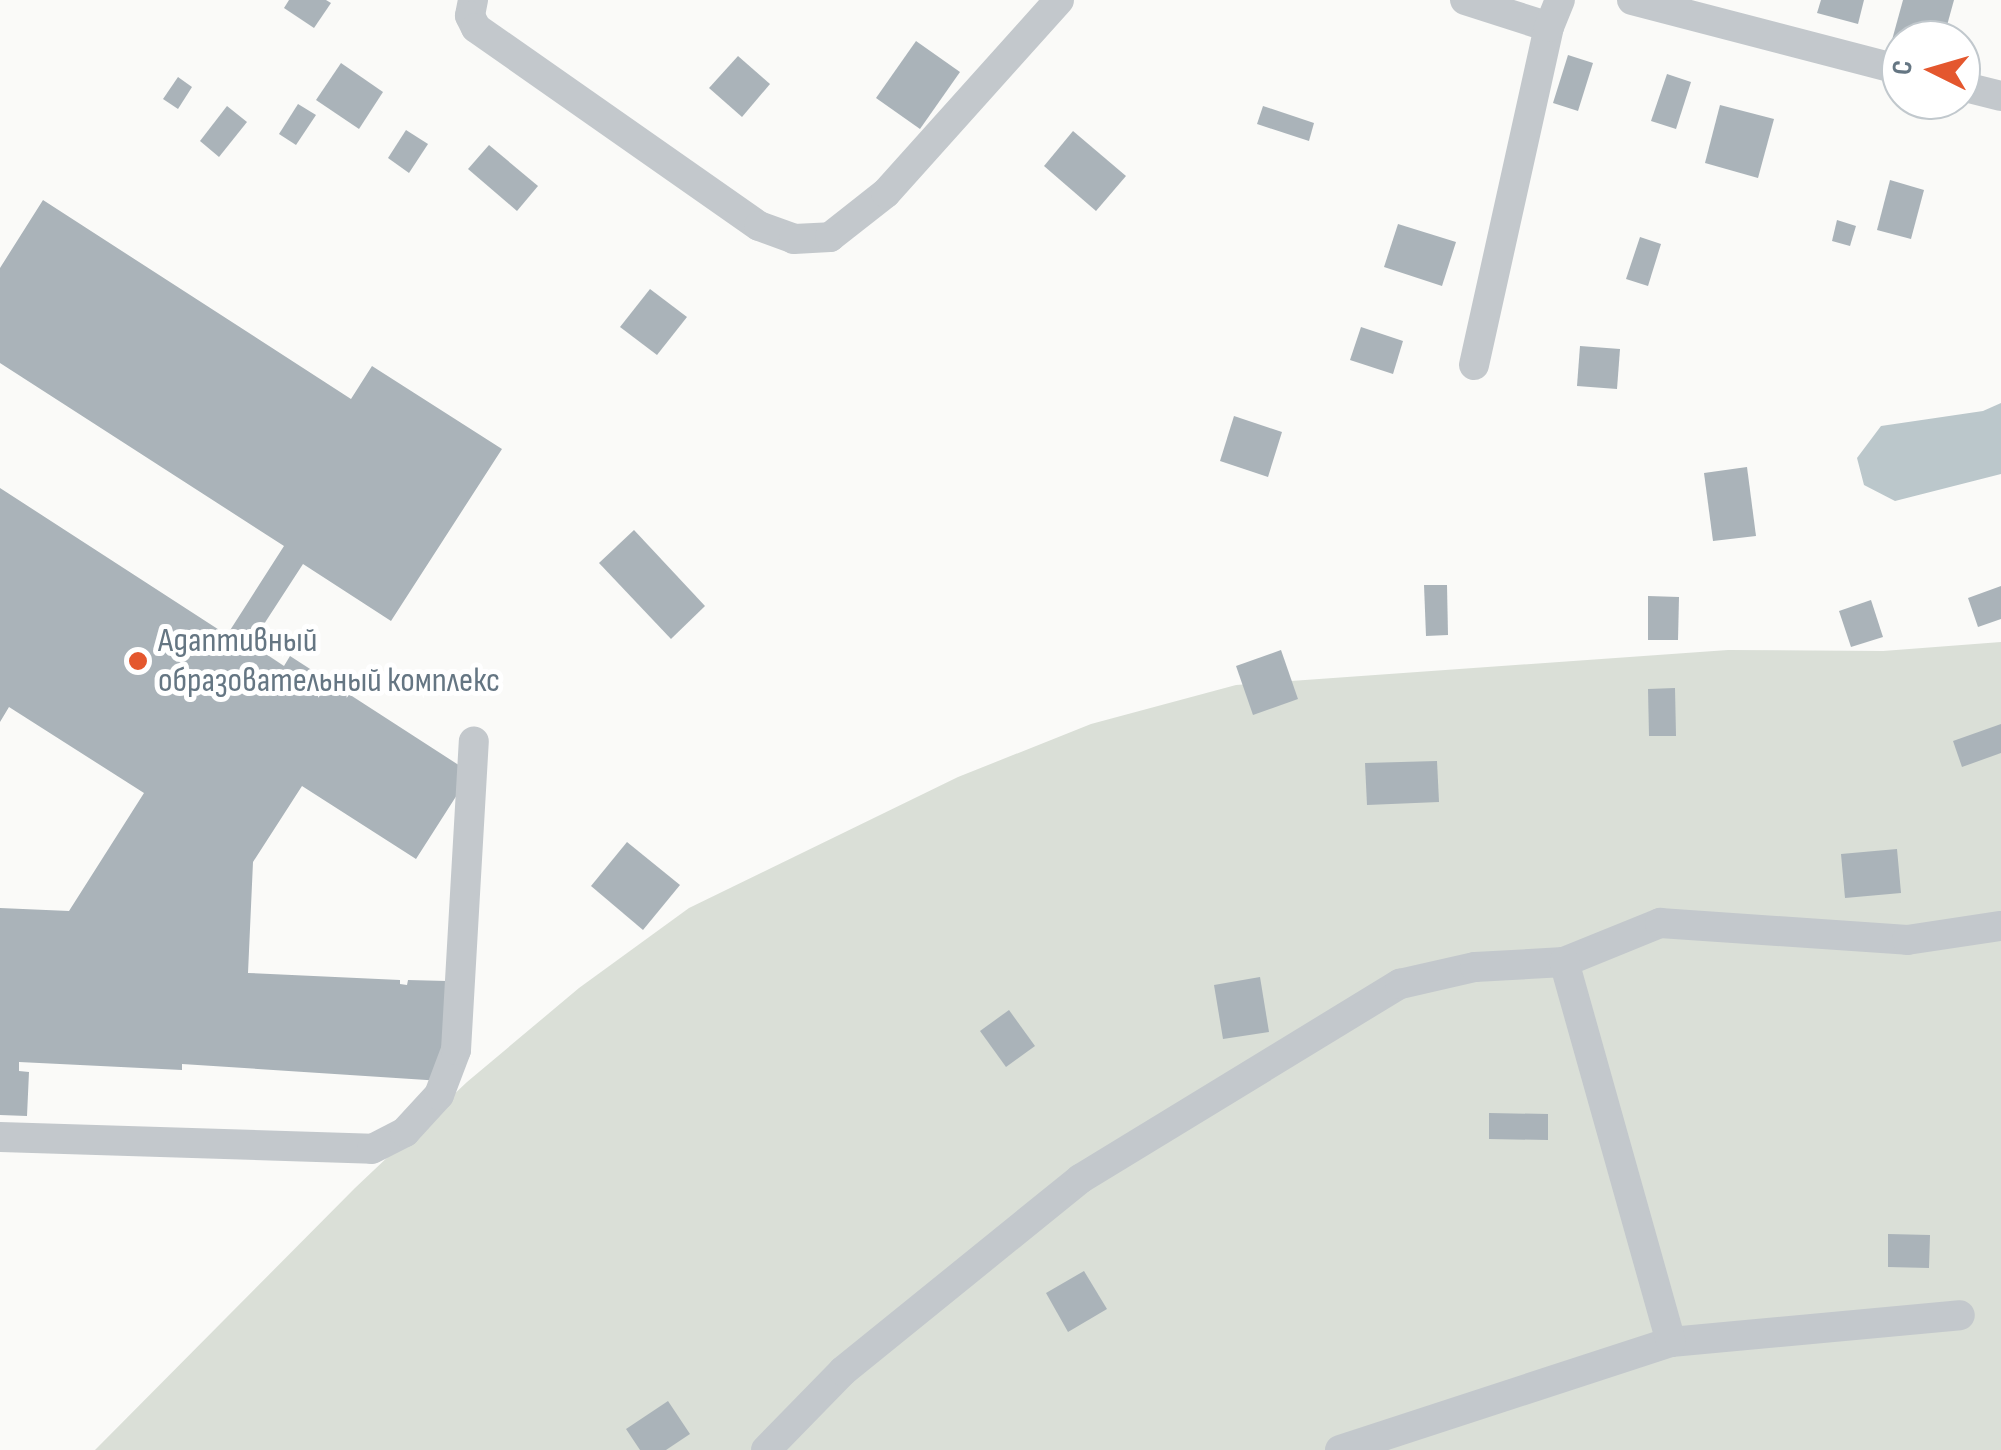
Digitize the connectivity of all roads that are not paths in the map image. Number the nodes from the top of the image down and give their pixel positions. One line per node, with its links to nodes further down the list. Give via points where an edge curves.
1 (473, 0): 2 (street, via 476,28 759,226 794,238 830,237 886,193)
2 (1059, 0)
3 (1465, 0): 5 (street)
4 (1632, 0): 6 (street)
5 (1555, 14): 7 (street)
6 (1881, 65)
7 (1474, 365)
8 (474, 742): 11 (street, via 456,1050 439,1095 405,1132 372,1148)
9 (2001, 926): 10 (street, via 1907,940 1660,923)
10 (1564, 962): 13 (street); 14 (street, via 1475,967 1400,984 1080,1179 842,1371)
11 (0, 1137)
12 (1960, 1315): 13 (street)
13 (1671, 1342): 15 (street)
14 (766, 1450)
15 (1340, 1450)

